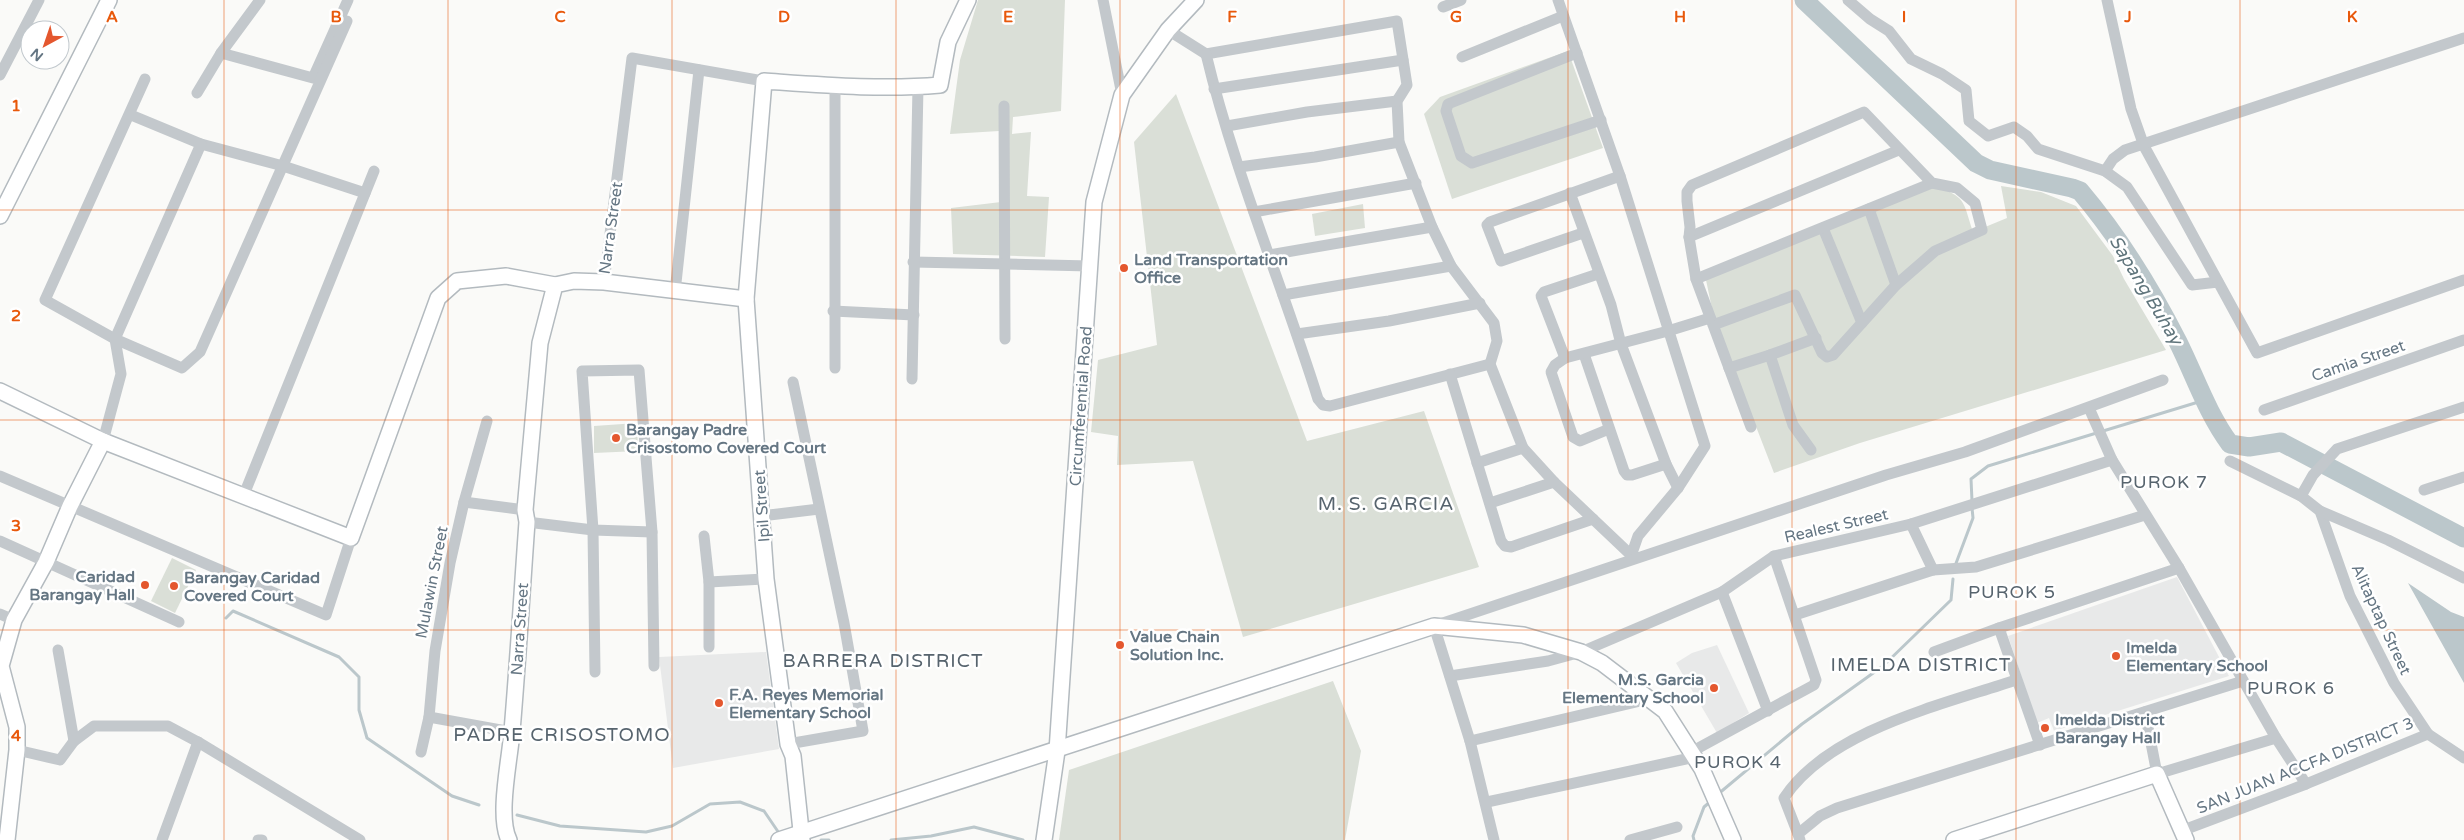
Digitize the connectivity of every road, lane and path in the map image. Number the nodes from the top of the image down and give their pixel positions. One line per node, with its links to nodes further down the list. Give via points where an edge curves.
1 (39, 0): 23 (street)
2 (109, 0): 51 (street)
3 (260, 0): 17 (street)
4 (348, 0): 17 (street, via 313,78)
5 (968, 0): 27 (street, Narra Street, via 948,42 940,85)
6 (1103, 0): 30 (street)
7 (1196, 0): 15 (street, Circumferential Road)
8 (1461, 0): 12 (street)
9 (1558, 0): 13 (street)
10 (1848, 0): 43 (street, via 1889,31 1910,59 1966,90 1969,121 1988,136 2014,127 2038,149)
11 (2107, 0): 38 (street, via 2131,109)
12 (1443, 6)
13 (1563, 16): 18 (street); 20 (street)
14 (347, 22): 40 (street)
15 (1168, 30): 19 (street); 30 (street, Circumferential Road)
16 (2464, 38): 38 (street)
17 (221, 53): 29 (street)
18 (1577, 53): 34 (street); 34 (street, via 1448,104 1446,111 1461,156 1472,163)
19 (1206, 54): 21 (street, via 1398,21); 28 (street)
20 (1462, 57)
21 (1404, 60): 28 (street); 31 (street, via 1407,85)
22 (699, 70): 25 (street, Narra Street); 64 (street, Narra Street, via 632,58); 68 (street)
23 (0, 75)
24 (146, 79): 33 (street)
25 (764, 80): 26 (street, Narra Street); 71 (street, Ipil Street)
26 (836, 86): 27 (street, Narra Street); 73 (street)
27 (918, 87): 57 (street)
28 (1214, 89): 35 (street)
29 (197, 93)
30 (1122, 95): 59 (street, Circumferential Road, via 1094,202)
31 (1397, 101): 35 (street); 36 (street)
32 (1004, 106): 58 (street)
33 (130, 115): 37 (street); 80 (street, via 45,300)
34 (1601, 120): 44 (street)
35 (1227, 126): 41 (street)
36 (1399, 142): 41 (street); 45 (street)
37 (202, 144): 40 (street); 80 (street)
38 (2144, 146): 43 (street, via 2125,150); 65 (street)
39 (1899, 150): 46 (street); 55 (street); 55 (street, via 1864,112 1692,185 1687,192)
40 (283, 166): 47 (street); 80 (street, via 200,352 182,368)
41 (1239, 167): 50 (street)
42 (374, 171): 47 (street)
43 (2105, 171): 65 (street, via 2127,187 2192,285)
44 (1620, 176): 48 (street); 77 (street)
45 (1416, 183): 50 (street); 52 (street)
46 (1932, 183): 49 (street); 66 (street, via 1957,188 1975,204 1982,230 1936,251)
47 (365, 193): 114 (street)
48 (1570, 193): 54 (street); 54 (street, via 1490,222 1487,229 1501,261)
49 (1869, 209): 53 (street); 66 (street)
50 (1254, 212): 56 (street)
51 (0, 216)
52 (1432, 227): 56 (street); 60 (street)
53 (1823, 228): 62 (street); 76 (street)
54 (1583, 233): 61 (street)
55 (1689, 237): 62 (street)
56 (1269, 255): 70 (street)
57 (913, 262): 58 (street); 74 (street)
58 (1004, 264): 59 (street); 81 (street)
59 (1090, 266): 166 (street, Circumferential Road)
60 (1451, 266): 70 (street); 72 (street)
61 (1598, 274): 83 (street, via 1611,305); 86 (street, via 1540,296)
62 (1696, 280): 75 (street)
63 (2462, 281): 65 (street, via 2257,353); 69 (street)
64 (604, 282): 67 (street, Narra Street, via 574,281); 68 (street)
65 (2218, 282)
66 (1896, 284): 76 (street)
67 (555, 285): 121 (street, Narra Street, via 540,342); 128 (street, via 506,276 457,281 438,298)
68 (675, 292): 71 (street)
69 (2464, 293)
70 (1283, 295): 78 (street)
71 (746, 299): 122 (street, Ipil Street)
72 (1480, 303): 78 (street, via 1389,321); 87 (street, via 1494,323 1497,341)
73 (833, 311): 74 (street); 88 (street)
74 (914, 314): 91 (street)
75 (1711, 321): 77 (street); 79 (street, via 1795,295); 89 (street)
76 (1862, 323): 79 (street, via 1833,355 1822,353)
77 (1668, 332): 83 (street); 111 (street, via 1705,446)
78 (1297, 334): 90 (street, via 1318,399 1323,405 1330,406)
79 (1816, 338): 85 (street)
80 (115, 339): 101 (street, via 121,374)
81 (1005, 339)
82 (2464, 340): 97 (street, Camia Street)
83 (1621, 344): 84 (street); 107 (street)
84 (1584, 354): 86 (street); 100 (street)
85 (1770, 356): 89 (street); 103 (street, via 1793,425)
86 (1565, 358): 100 (street, via 1551,372 1573,437 1580,441)
87 (1490, 364): 90 (street); 102 (street)
88 (835, 368)
89 (1729, 368): 99 (street)
90 (1450, 374): 106 (street)
91 (912, 379)
92 (2163, 380): 96 (street)
93 (793, 382): 118 (street)
94 (0, 391): 101 (street)
95 (2464, 407): 113 (street, via 2337,449 2313,475)
96 (2089, 408): 104 (street); 131 (street, via 1965,452)
97 (2264, 410)
98 (487, 421): 115 (street, Mulawin Street)
99 (1751, 427)
100 (1609, 429): 107 (street, via 1627,475)
101 (103, 441): 114 (street); 117 (street)
102 (1523, 448): 106 (street); 110 (street)
103 (1811, 450)
104 (2112, 460): 120 (street); 124 (street, Realest Street)
105 (2230, 461): 113 (street)
106 (1477, 464): 116 (street)
107 (1666, 464): 111 (street)
108 (0, 476): 117 (street)
109 (2464, 477): 112 (street)
110 (1554, 482): 116 (street); 123 (street)
111 (1678, 488): 131 (street, via 1638,536)
112 (2424, 490)
113 (2301, 496): 119 (street)
114 (243, 497): 128 (street)
115 (464, 502): 121 (street); 156 (street, Mulawin Street, via 435,651)
116 (1490, 503): 123 (street, via 1501,541 1510,547)
117 (70, 506): 128 (street, via 326,615); 132 (street)
118 (819, 509): 122 (street); 163 (street, via 863,731)
119 (2320, 511): 135 (street); 158 (street, Alitaptap Street, via 2350,596 2394,684)
120 (2145, 515): 133 (street); 134 (street, via 1976,567)
121 (526, 516): 125 (street); 157 (street, Narra Street)
122 (761, 516): 136 (street, Ipil Street)
123 (1593, 519): 131 (street)
124 (1911, 524): 130 (street, Realest Street); 134 (street)
125 (593, 530): 126 (street); 126 (street, via 582,371 639,370); 149 (street)
126 (652, 532): 148 (street)
127 (704, 536): 137 (street)
128 (352, 538)
129 (0, 541): 132 (street)
130 (1774, 556): 138 (street, Realest Street); 139 (street)
131 (1631, 558): 142 (street)
132 (46, 562): 140 (street); 141 (street)
133 (2179, 568): 143 (street); 152 (street)
134 (1933, 570): 139 (street)
135 (2464, 578)
136 (766, 579): 137 (street); 163 (street, Ipil Street)
137 (709, 582): 144 (street)
138 (1722, 592): 146 (street, Realest Street); 154 (street)
139 (1796, 615): 154 (street, via 1816,680 1810,689)
140 (7, 617): 165 (street, via 1,666 17,727)
141 (179, 622)
142 (1434, 626): 146 (street, via 1523,635); 150 (street); 166 (street)
143 (1999, 628): 147 (street); 151 (street)
144 (710, 647)
145 (58, 650): 160 (street)
146 (1580, 652): 150 (street, Realest Street, via 1548,661); 153 (street, via 1602,663)
147 (1934, 652)
148 (654, 666)
149 (595, 672)
150 (1450, 676): 161 (street)
151 (2016, 680): 164 (street); 177 (street, via 1874,729 1829,753 1793,785 1784,798)
152 (2243, 680): 155 (street); 159 (street)
153 (1649, 699): 161 (street); 168 (street, via 1666,711)
154 (1768, 711): 168 (street)
155 (2144, 712): 164 (street); 170 (street)
156 (430, 717): 157 (street); 167 (street, Mulawin Street)
157 (512, 732): 184 (street, Narra Street, via 505,832)
158 (2428, 734): 169 (street, SAN JUAN ACCFA DISTRICT 3); 171 (street, SAN JUAN ACCFA DISTRICT 3)
159 (2276, 738): 170 (street); 171 (street)
160 (74, 741): 162 (street, via 94,726 129,725 168,726); 165 (street, via 60,760)
161 (1470, 741): 172 (street)
162 (198, 742): 174 (street); 179 (street)
163 (788, 744): 175 (street, Ipil Street, via 793,756)
164 (2040, 745): 177 (street, via 1838,808 1820,816)
165 (17, 750): 178 (street)
166 (1057, 750): 175 (street); 186 (street, Circumferential Road)
167 (421, 752)
168 (1693, 754): 172 (street); 189 (street)
169 (2464, 758)
170 (2157, 774): 176 (street); 190 (street)
171 (2306, 784): 176 (street, SAN JUAN ACCFA DISTRICT 3)
172 (1486, 802): 187 (street)
173 (1677, 827): 188 (street)
174 (339, 828): 182 (street); 183 (street)
175 (802, 836): 185 (street)
176 (2183, 836)
177 (1799, 837)
178 (7, 840)
179 (162, 840)
180 (258, 840): 181 (street)
181 (262, 840)
182 (334, 840)
183 (360, 840)
184 (510, 840)
185 (779, 840)
186 (1044, 840)
187 (1494, 840)
188 (1630, 840)
189 (1733, 840)
190 (1954, 840)

